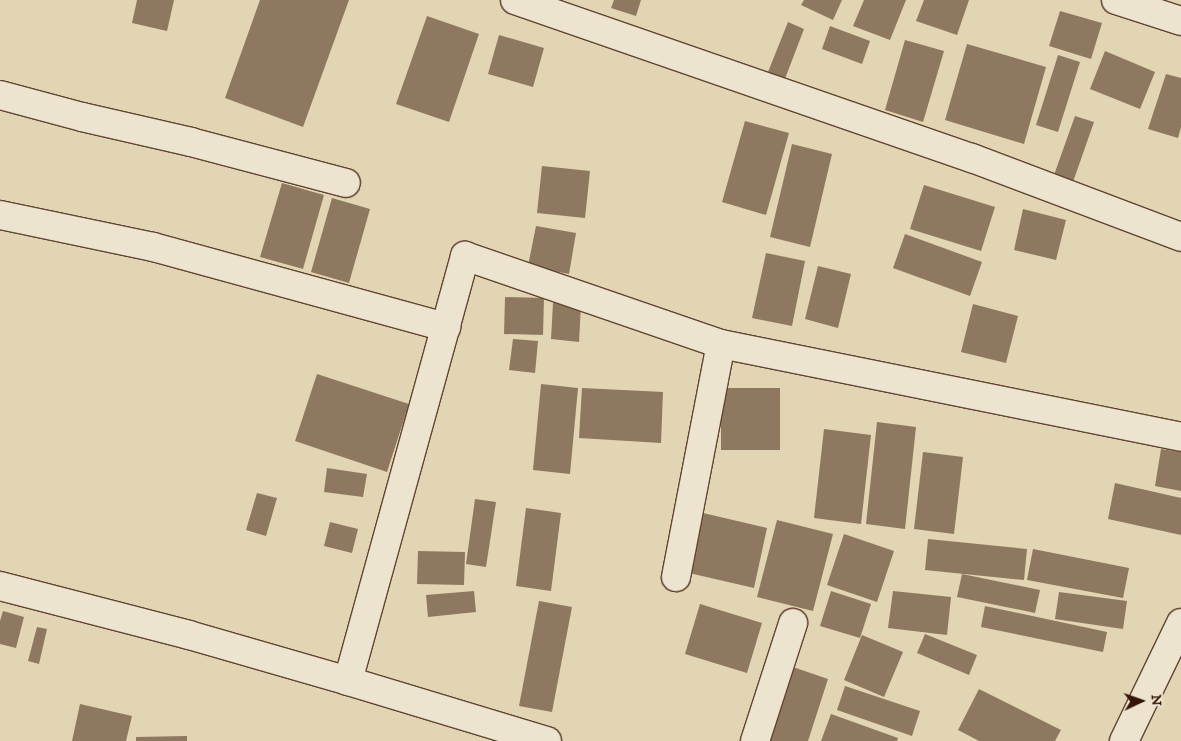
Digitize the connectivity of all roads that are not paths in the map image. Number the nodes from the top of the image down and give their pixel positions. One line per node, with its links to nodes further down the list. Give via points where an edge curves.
1 (515, 0): 7 (street, via 963,155)
2 (1116, 0): 3 (street)
3 (1181, 21)
4 (0, 95): 5 (street)
5 (346, 184)
6 (0, 214): 8 (street, via 153,247)
7 (1181, 237)
8 (446, 327): 9 (street, via 465,256); 15 (street)
9 (721, 344): 10 (street); 11 (street)
10 (1181, 437)
11 (676, 577)
12 (0, 586): 15 (street, via 189,635)
13 (793, 623): 17 (street)
14 (1181, 624): 18 (street)
15 (348, 681): 16 (street)
16 (545, 741)
17 (755, 741)
18 (1124, 741)

